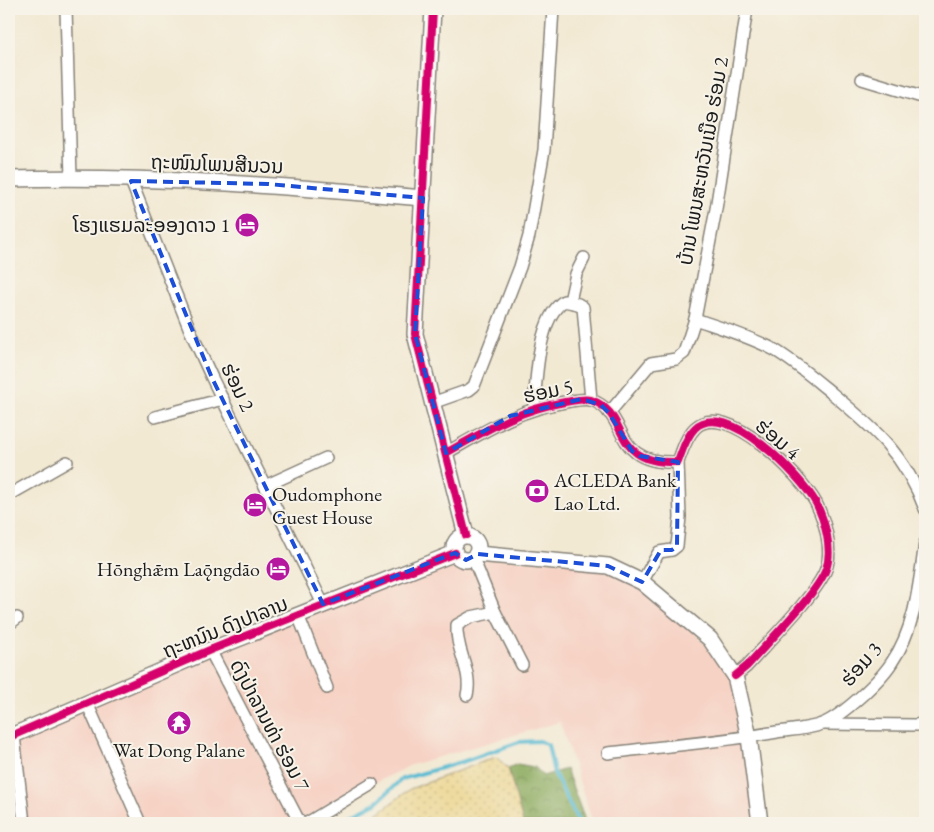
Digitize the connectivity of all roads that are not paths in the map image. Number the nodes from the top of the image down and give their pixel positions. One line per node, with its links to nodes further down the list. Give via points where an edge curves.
1 (66, 9): 7 (street)
2 (433, 9): 10 (street)
3 (553, 9): 16 (street, via 544,150 529,236 520,267 474,386)
4 (747, 9): 13 (street, ບ້ານ ໂພນສະຫວັນເນືອ ຮ່ອມ 2, via 716,209)
5 (862, 79): 6 (street)
6 (925, 98)
7 (71, 178): 8 (street, ຖະໜົນໂພນສີນວນ); 9 (street, ຖະໜົນໂພນສີນວນ)
8 (9, 179)
9 (131, 180): 10 (street, ຖະໜົນໂພນສີນວນ, via 268,184); 14 (street, ຮ່ອມ 2, via 190,330)
10 (423, 198): 16 (street, via 415,334)
11 (584, 258): 12 (street, via 576,274)
12 (570, 301): 15 (street, via 584,311); 17 (street, via 558,305 545,331 537,365)
13 (695, 319): 18 (street, ບ້ານ ໂພນສະຫວັນເນືອ ຮ່ອມ 2, via 684,353 676,359 651,364); 26 (street, via 775,350 859,415 896,452)
14 (223, 399): 19 (street); 24 (street, ຮ່ອມ 2)
15 (591, 400): 17 (street, ຮ່ອມ 5); 18 (street, ຮ່ອມ 5)
16 (432, 403): 20 (street)
17 (534, 408): 20 (street, ຮ່ອມ 5, via 510,416)
18 (609, 413): 23 (street, ຮ່ອມ 5, via 632,451 654,461)
19 (155, 417)
20 (446, 453): 27 (street)
21 (326, 458): 24 (street)
22 (67, 462): 25 (street)
23 (678, 462): 31 (street, via 680,516 677,546 659,552); 37 (street, ຮ່ອມ 4, via 695,428 707,422 735,427 793,473 816,503 822,519 828,560 820,581)
24 (265, 486): 32 (street, ຮ່ອມ 2)
25 (9, 495)
26 (925, 509)
27 (466, 535): 29 (street, via 455,543); 30 (street, via 478,543)
28 (925, 543): 42 (street, ຮ່ອມ 3, via 916,605 893,662 858,699)
29 (456, 553): 30 (street, via 463,559); 32 (street, ຖະຫນົນ ດົງປາລານ)
30 (475, 556): 31 (street, via 608,566); 33 (street)
31 (642, 582): 37 (street, via 710,639)
32 (323, 604): 34 (street, ຖະຫນົນ ດົງປາລານ)
33 (495, 612): 36 (street); 39 (street, via 471,617 457,625 459,648 469,673)
34 (298, 615): 35 (street, ຖະຫນົນ ດົງປາລານ); 38 (street)
35 (210, 650): 40 (street, ຖະຫນົນ ດົງປາລານ); 47 (street, ດົງປ່າລານທ່າ ຮ່ອມ 7)
36 (522, 665)
37 (735, 676): 44 (street)
38 (328, 688)
39 (467, 695)
40 (87, 703): 43 (street, ຖະຫນົນ ດົງປາລານ); 49 (street)
41 (925, 722): 42 (street, via 917,725)
42 (822, 724): 44 (street, ຮ່ອມ 3)
43 (12, 736): 48 (street)
44 (749, 737): 45 (street, ຮ່ອມ 3); 51 (street)
45 (608, 753)
46 (372, 784): 50 (street)
47 (298, 820)
48 (24, 823)
49 (140, 823)
50 (307, 823)
51 (760, 823)

